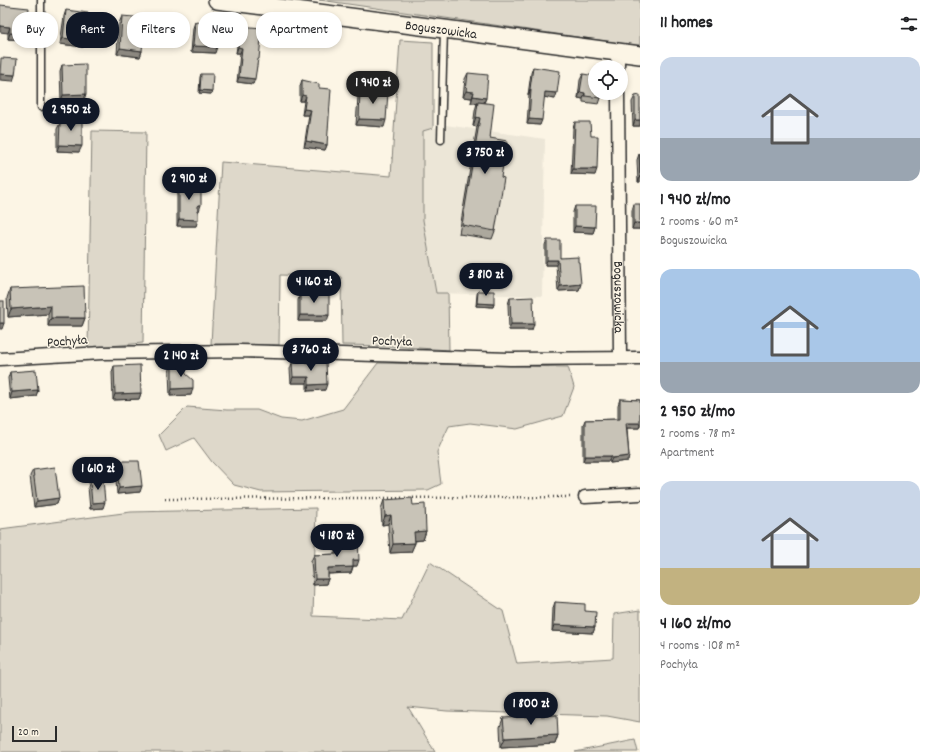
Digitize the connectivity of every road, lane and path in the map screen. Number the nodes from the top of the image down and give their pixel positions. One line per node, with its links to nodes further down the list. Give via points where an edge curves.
1 (41, 0): 7 (lane)
2 (217, 0): 3 (street, Boguszowicka)
3 (444, 29): 5 (street, Boguszowicka); 8 (lane)
4 (640, 55): 5 (street, Boguszowicka)
5 (618, 59)
6 (618, 100): 9 (street, Boguszowicka)
7 (41, 106)
8 (441, 140)
9 (620, 357): 10 (street, Pochyła); 11 (street, Pochyła, via 510,359 240,350 102,353)
10 (640, 358)
11 (0, 359)
12 (640, 494): 13 (street)
13 (585, 497): 14 (path)
14 (165, 499)

